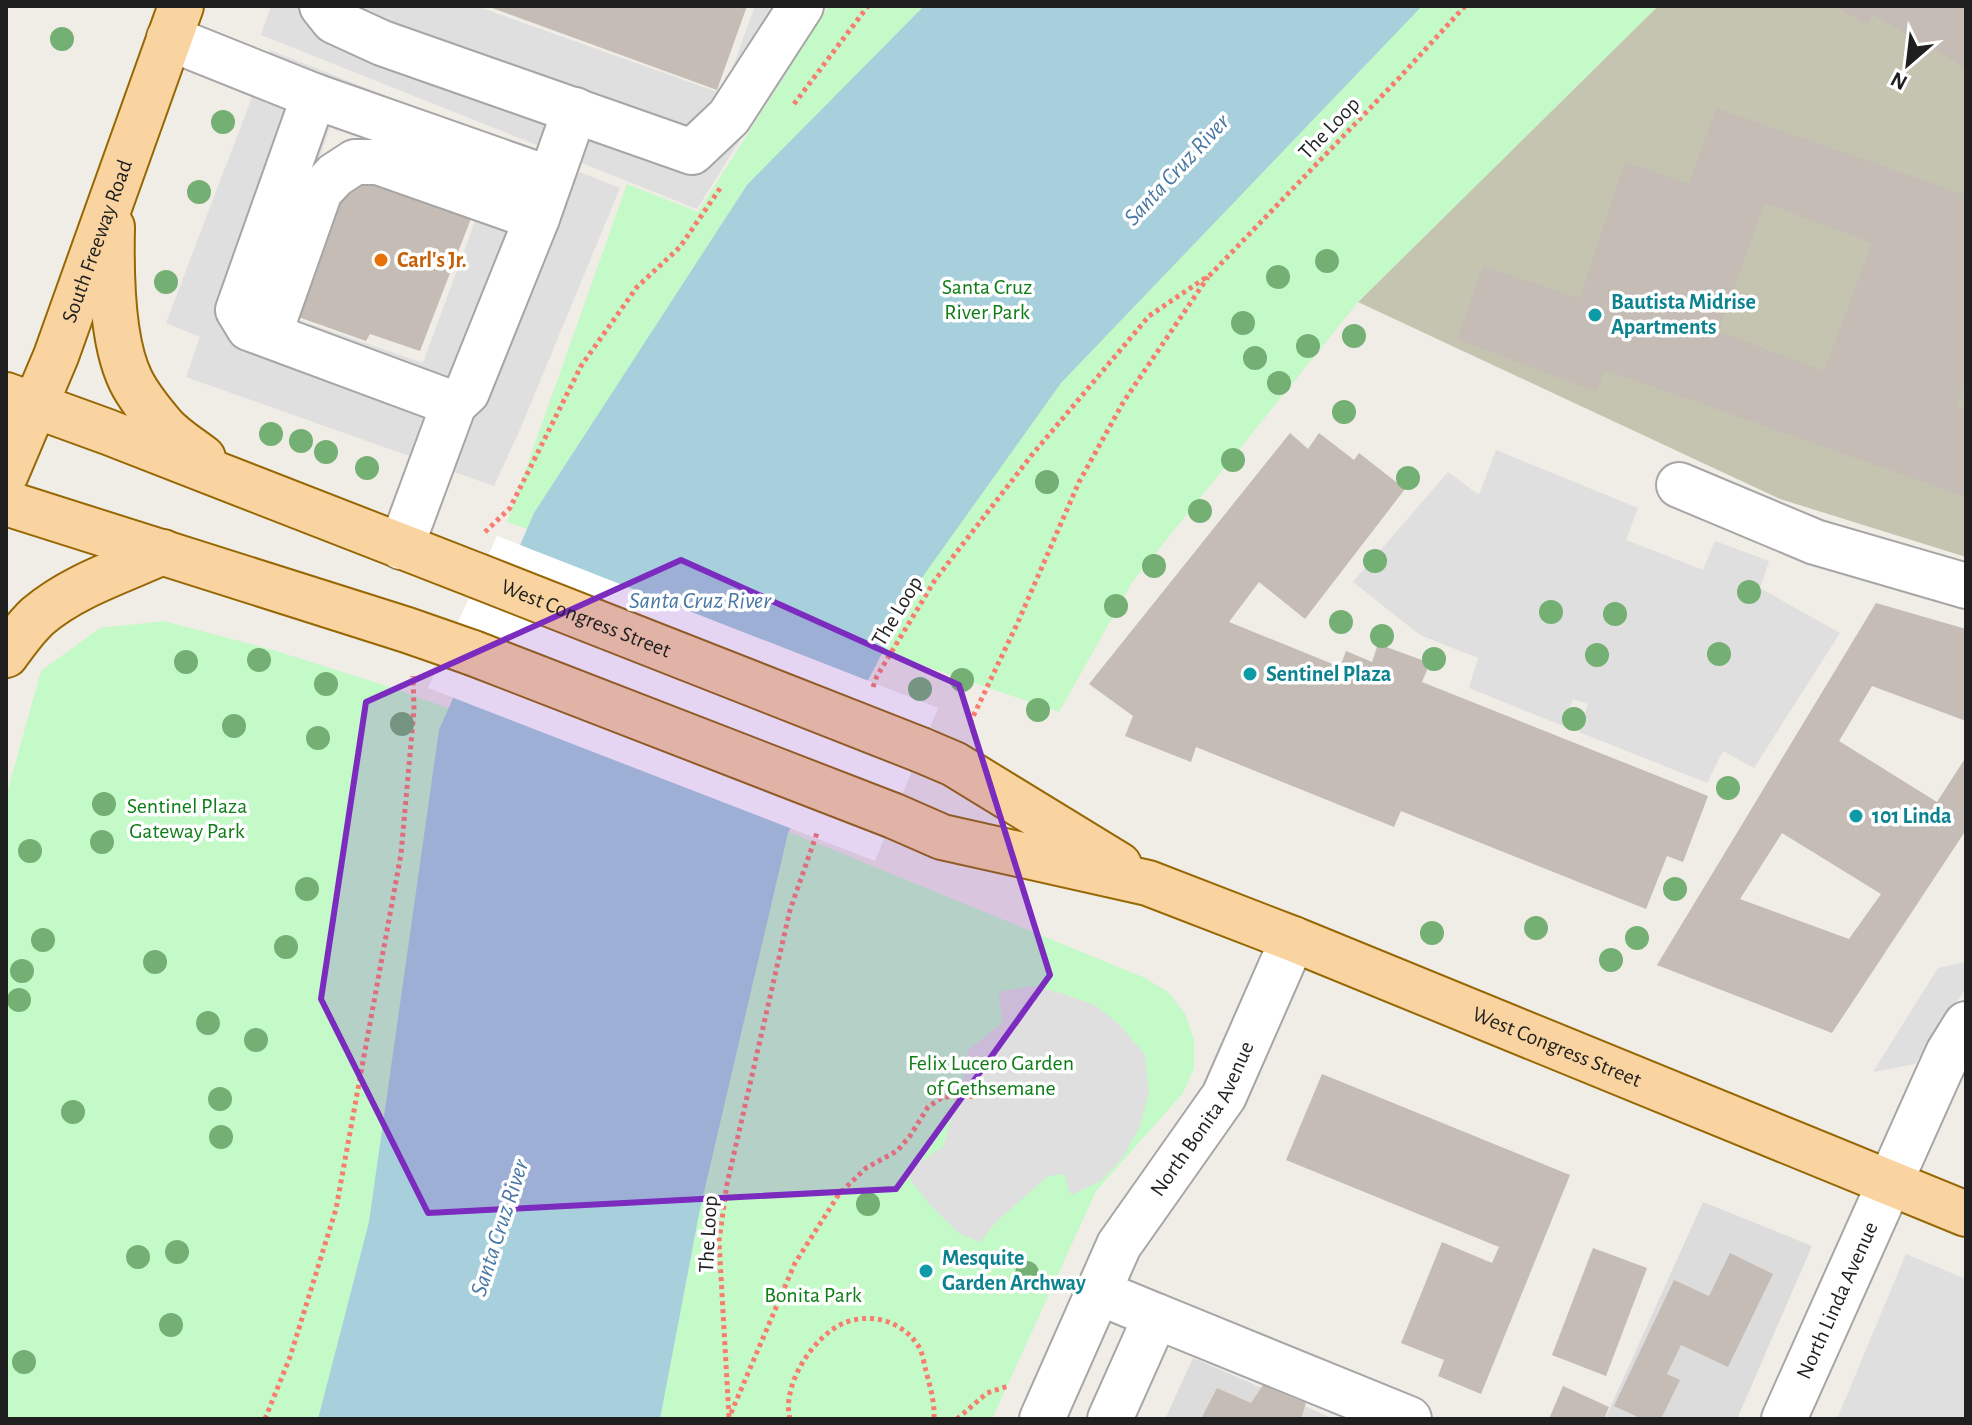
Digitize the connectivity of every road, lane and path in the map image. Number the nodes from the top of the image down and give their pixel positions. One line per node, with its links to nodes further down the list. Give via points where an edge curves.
1 (322, 6): 7 (street, via 334,21 382,43)
2 (801, 6): 7 (street, via 729,117 692,152)
3 (868, 6): 8 (path)
4 (1465, 6): 12 (path, The Loop)
5 (175, 22): 6 (street); 10 (main road, South Freeway Road)
6 (314, 96): 11 (street); 13 (street, via 238,310 249,328)
7 (575, 110): 11 (street)
8 (784, 115)
9 (723, 185): 22 (path, via 680,247 637,287 581,366 510,508)
10 (114, 196): 14 (main road, South Freeway Road); 17 (main road, via 113,288 130,379 166,429)
11 (543, 199): 13 (street, via 378,162 355,162 320,191); 15 (street, via 467,392)
12 (1211, 274): 26 (path, The Loop, via 1149,316 1031,456 935,580); 27 (path, via 1124,401 1079,482)
13 (269, 335): 15 (street)
14 (21, 400): 16 (main road, South Freeway Road); 17 (main road, West Congress Street)
15 (454, 404): 20 (street)
16 (6, 474)
17 (230, 480): 20 (main road, West Congress Street)
18 (1679, 485): 23 (street, via 1815,542)
19 (6, 503): 21 (main road, West Congress Street)
20 (401, 547): 22 (main road, West Congress Street)
21 (163, 552): 24 (main road, via 62,599 21,633); 29 (main road, West Congress Street, bridge, via 473,653 942,837)
22 (479, 556): 29 (main road, West Congress Street, bridge, via 954,764)
23 (1966, 586)
24 (6, 655)
25 (413, 675): 39 (path, via 401,854 336,1209)
26 (871, 690)
27 (970, 723)
28 (821, 821): 38 (path, The Loop, via 790,910 727,1184 719,1241)
29 (1148, 883): 30 (main road, West Congress Street)
30 (1293, 939): 33 (main road, West Congress Street); 35 (street, North Bonita Avenue, via 1224,1096 1119,1245)
31 (1966, 1024): 33 (street, North Linda Avenue)
32 (980, 1096): 38 (path, The Loop, via 943,1097 928,1107 897,1151 866,1168 839,1194 795,1263)
33 (1889, 1183): 34 (main road, West Congress Street); 46 (street, North Linda Avenue)
34 (1966, 1214)
35 (1098, 1292): 36 (street); 43 (street, North Bonita Avenue)
36 (1156, 1316): 44 (street); 45 (street)
37 (1017, 1384): 42 (path, via 987,1393)
38 (729, 1418)
39 (265, 1419)
40 (790, 1419): 41 (path, via 795,1373 818,1342 843,1323 876,1317 901,1327 919,1348 935,1404)
41 (934, 1419)
42 (957, 1419)
43 (1042, 1419)
44 (1110, 1419)
45 (1409, 1419)
46 (1784, 1419)

